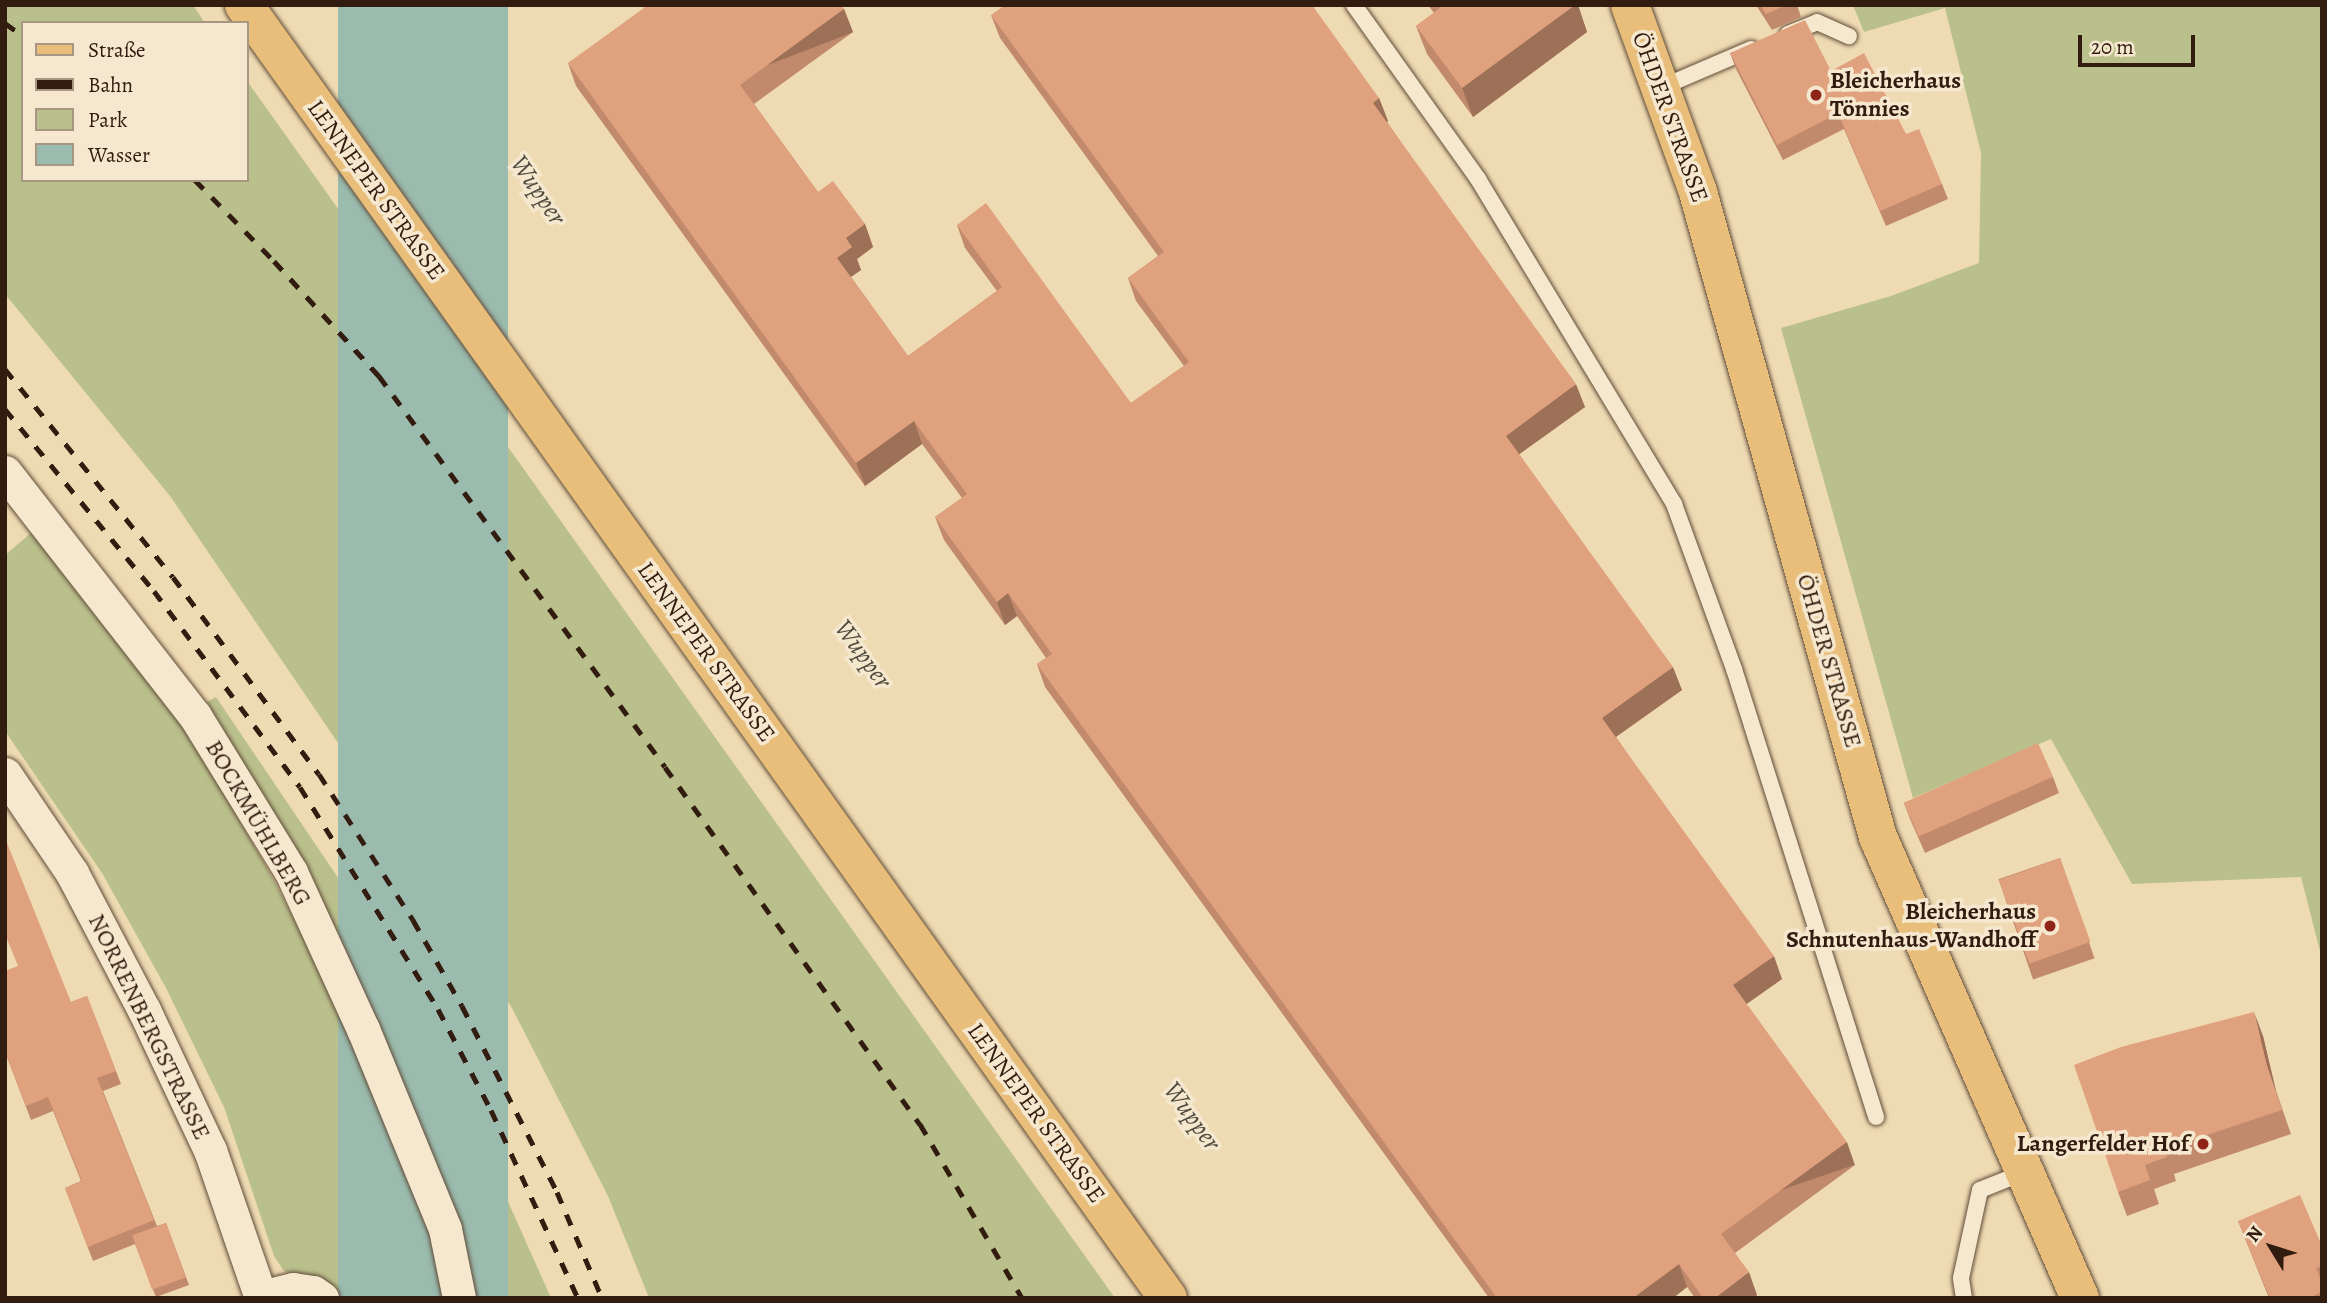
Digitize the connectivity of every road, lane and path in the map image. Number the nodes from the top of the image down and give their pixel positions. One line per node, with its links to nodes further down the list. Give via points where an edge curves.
1 (244, 5): 13 (main road, LENNEPER STRASSE)
2 (1354, 5): 8 (lane, via 1478,179 1674,505 1734,669)
3 (1630, 5): 5 (main road, ÖHDER STRASSE)
4 (1849, 36): 5 (lane, via 1817,22)
5 (1660, 88): 9 (main road, ÖHDER STRASSE, via 1698,192 1878,837)
6 (5, 472): 12 (street, BOCKMÜHLBERG, via 195,716 291,872 363,1029 444,1229)
7 (5, 774): 10 (street, NORRENBERGSTRASSE, via 72,873 144,1010 210,1150)
8 (1876, 1117)
9 (2026, 1171): 14 (lane, via 1980,1190 1961,1278); 15 (main road, ÖHDER STRASSE)
10 (261, 1297): 11 (street, via 293,1289)
11 (322, 1298)
12 (459, 1298)
13 (1168, 1298)
14 (1964, 1298)
15 (2080, 1298)

